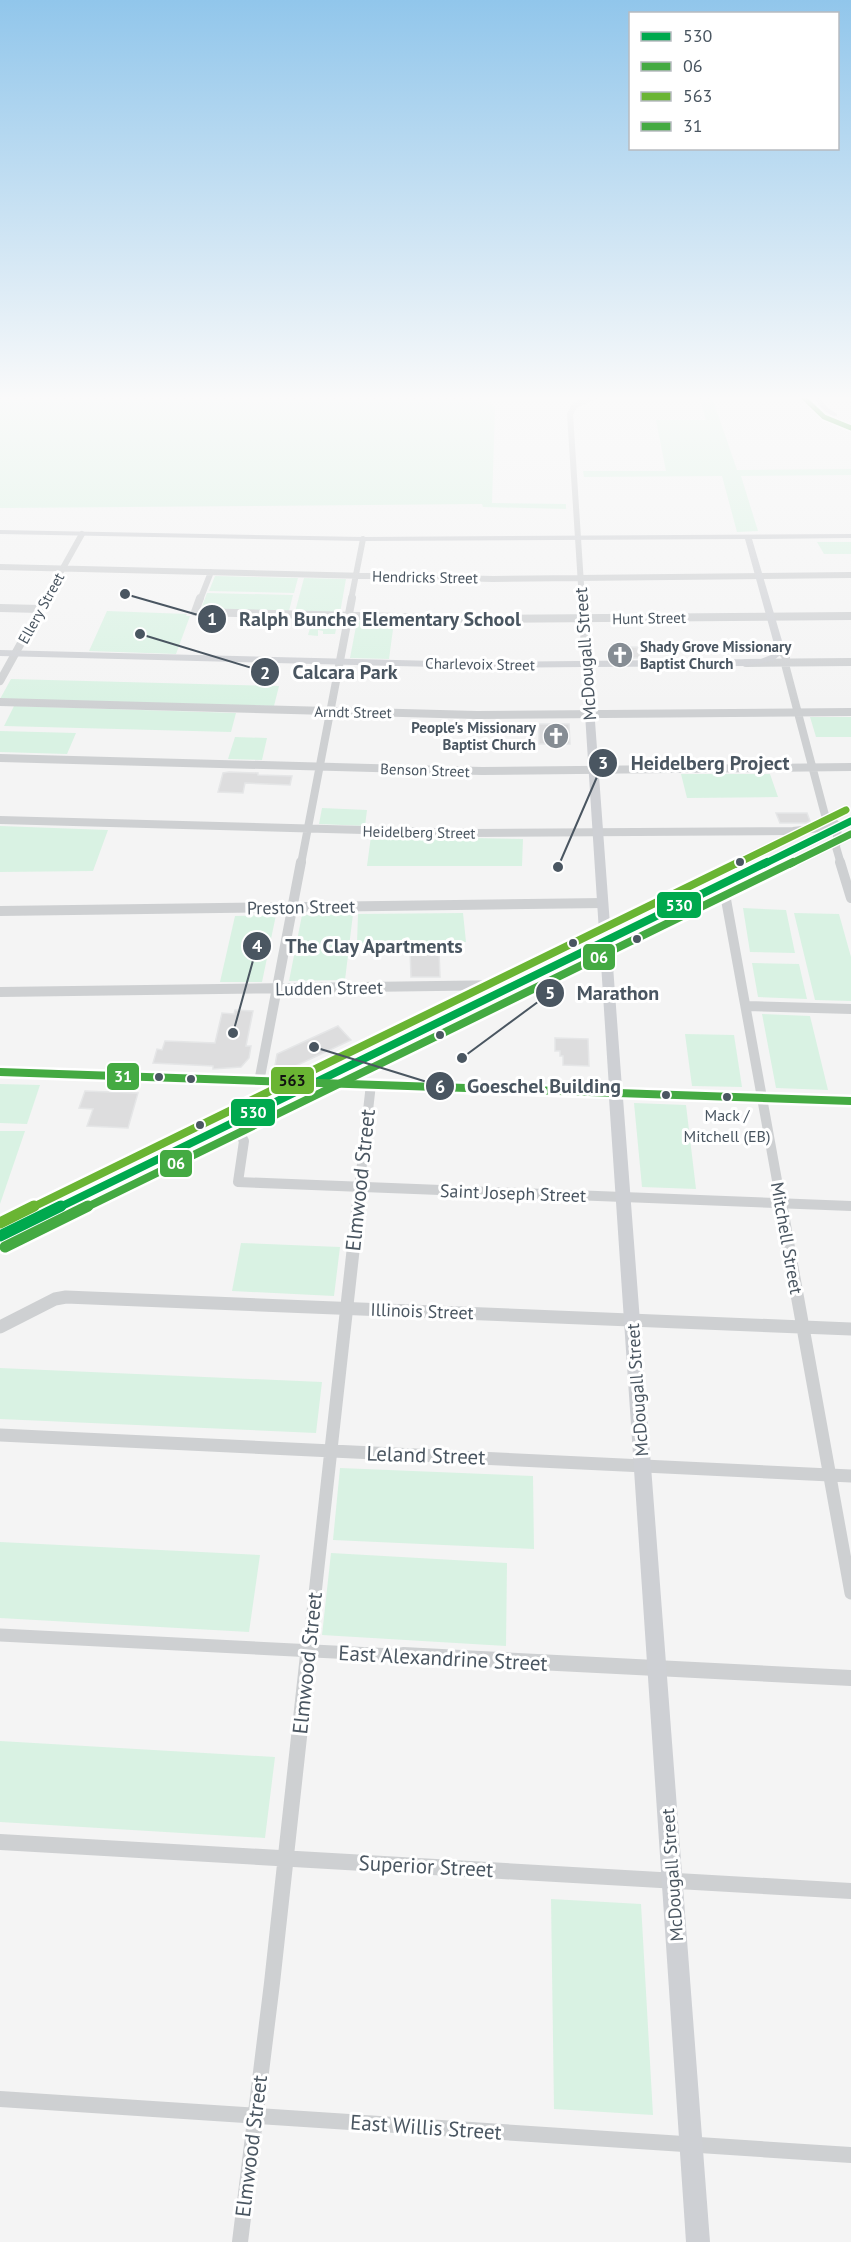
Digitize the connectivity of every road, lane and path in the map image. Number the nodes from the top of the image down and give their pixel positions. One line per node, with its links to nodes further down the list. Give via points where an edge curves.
1 (576, 502): 6 (street, McDougall Street)
2 (0, 532): 3 (street)
3 (81, 534): 7 (street); 9 (street, Ellery Street)
4 (851, 536): 5 (street)
5 (748, 537): 6 (street); 13 (street)
6 (578, 538): 7 (street); 14 (street, McDougall Street)
7 (363, 539): 12 (street)
8 (0, 567): 9 (street, Hendricks Street)
9 (63, 569): 10 (street, Hendricks Street); 16 (street, Ellery Street)
10 (211, 572): 12 (street, Hendricks Street); 17 (street, Hunt Street, via 195,612)
11 (851, 575): 13 (street, Hendricks Street)
12 (357, 576): 14 (street, Hendricks Street); 17 (street)
13 (759, 576): 14 (street, Hendricks Street); 19 (street)
14 (580, 578): 20 (street, McDougall Street)
15 (0, 608): 16 (street)
16 (40, 609): 23 (street, Ellery Street)
17 (349, 616): 20 (street, Hunt Street); 24 (street)
18 (851, 616): 19 (street, Hunt Street)
19 (771, 617): 20 (street, Hunt Street); 21 (street)
20 (583, 619): 27 (street, McDougall Street)
21 (781, 651): 26 (street, via 773,659); 28 (street)
22 (0, 653): 23 (street, Charlevoix Street)
23 (16, 653): 24 (street, Charlevoix Street); 29 (street, Ellery Street)
24 (340, 662): 27 (street, Charlevoix Street); 31 (street)
25 (851, 662): 28 (street, Charlevoix Street)
26 (746, 663): 27 (street, Charlevoix Street); 28 (street, Charlevoix Street)
27 (586, 664): 34 (street, McDougall Street)
28 (785, 664): 32 (street)
29 (0, 681)
30 (0, 702): 31 (street, Arndt Street)
31 (331, 711): 34 (street, Arndt Street); 36 (street)
32 (798, 712): 33 (street, Arndt Street); 34 (street, Arndt Street); 37 (street)
33 (851, 712)
34 (589, 714): 39 (street, McDougall Street)
35 (0, 758): 36 (street, Benson Street)
36 (320, 767): 39 (street, Benson Street); 42 (street)
37 (814, 768): 38 (street, Benson Street); 39 (street, Benson Street); 41 (street, via 825,815)
38 (851, 768)
39 (593, 770): 43 (street, McDougall Street)
40 (0, 820): 42 (street, Heidelberg Street)
41 (844, 823): 43 (street, Heidelberg Street, via 793,831); 44 (street, via 836,847); 45 (main road)
42 (308, 829): 43 (street, Heidelberg Street); 48 (street)
43 (598, 833): 47 (street, McDougall Street)
44 (846, 865): 46 (street)
45 (723, 883): 50 (main road); 54 (street, Mitchell Street)
46 (851, 898)
47 (603, 903): 48 (street, Preston Street); 50 (street, McDougall Street)
48 (293, 907): 49 (street, Preston Street); 52 (street)
49 (0, 911)
50 (604, 941): 51 (main road); 60 (street, McDougall Street)
51 (514, 986): 52 (street, Ludden Street); 58 (main road)
52 (277, 988): 53 (street, Ludden Street); 57 (street)
53 (0, 992)
54 (747, 1006): 55 (street); 61 (street, Mitchell Street)
55 (851, 1009)
56 (0, 1072): 57 (street)
57 (259, 1082): 58 (street)
58 (316, 1082): 59 (street); 63 (main road)
59 (371, 1084): 60 (street); 64 (street, Elmwood Street)
60 (616, 1092): 61 (street); 65 (street, McDougall Street)
61 (762, 1098): 62 (street); 66 (street, Mitchell Street)
62 (851, 1101)
63 (233, 1122): 64 (street, Saint Joseph Street, via 244,1141 238,1182); 68 (main road)
64 (358, 1187): 65 (street, Saint Joseph Street); 69 (street, Elmwood Street)
65 (623, 1198): 66 (street, Saint Joseph Street); 70 (street, McDougall Street)
66 (781, 1204): 67 (street, Saint Joseph Street); 72 (street, Mitchell Street)
67 (851, 1206)
68 (1, 1232)
69 (346, 1308): 70 (street, Illinois Street); 71 (street, Illinois Street, via 66,1297); 75 (street, Elmwood Street)
70 (632, 1321): 72 (street, Illinois Street); 76 (street, McDougall Street)
71 (0, 1327)
72 (803, 1327): 73 (street, Illinois Street); 77 (street, Mitchell Street)
73 (851, 1329)
74 (0, 1435): 75 (street, Leland Street)
75 (330, 1452): 76 (street, Leland Street); 81 (street, Elmwood Street)
76 (643, 1466): 77 (street, Leland Street); 82 (street, McDougall Street)
77 (830, 1475): 78 (street, Leland Street); 79 (street, Mitchell Street)
78 (851, 1476)
79 (851, 1593)
80 (0, 1635): 81 (street, East Alexandrine Street)
81 (309, 1651): 82 (street, East Alexandrine Street); 85 (street, Elmwood Street)
82 (657, 1669): 83 (street, East Alexandrine Street); 86 (street, McDougall Street)
83 (851, 1678)
84 (0, 1842): 85 (street, Superior Street)
85 (286, 1859): 86 (street, Superior Street); 89 (street, Elmwood Street)
86 (673, 1881): 87 (street, Superior Street); 90 (street, McDougall Street)
87 (851, 1891)
88 (0, 2099): 89 (street, East Willis Street)
89 (254, 2115): 90 (street, East Willis Street); 92 (street, Elmwood Street)
90 (692, 2146): 91 (street, East Willis Street); 93 (street, McDougall Street)
91 (851, 2155)
92 (240, 2242)
93 (698, 2242)

